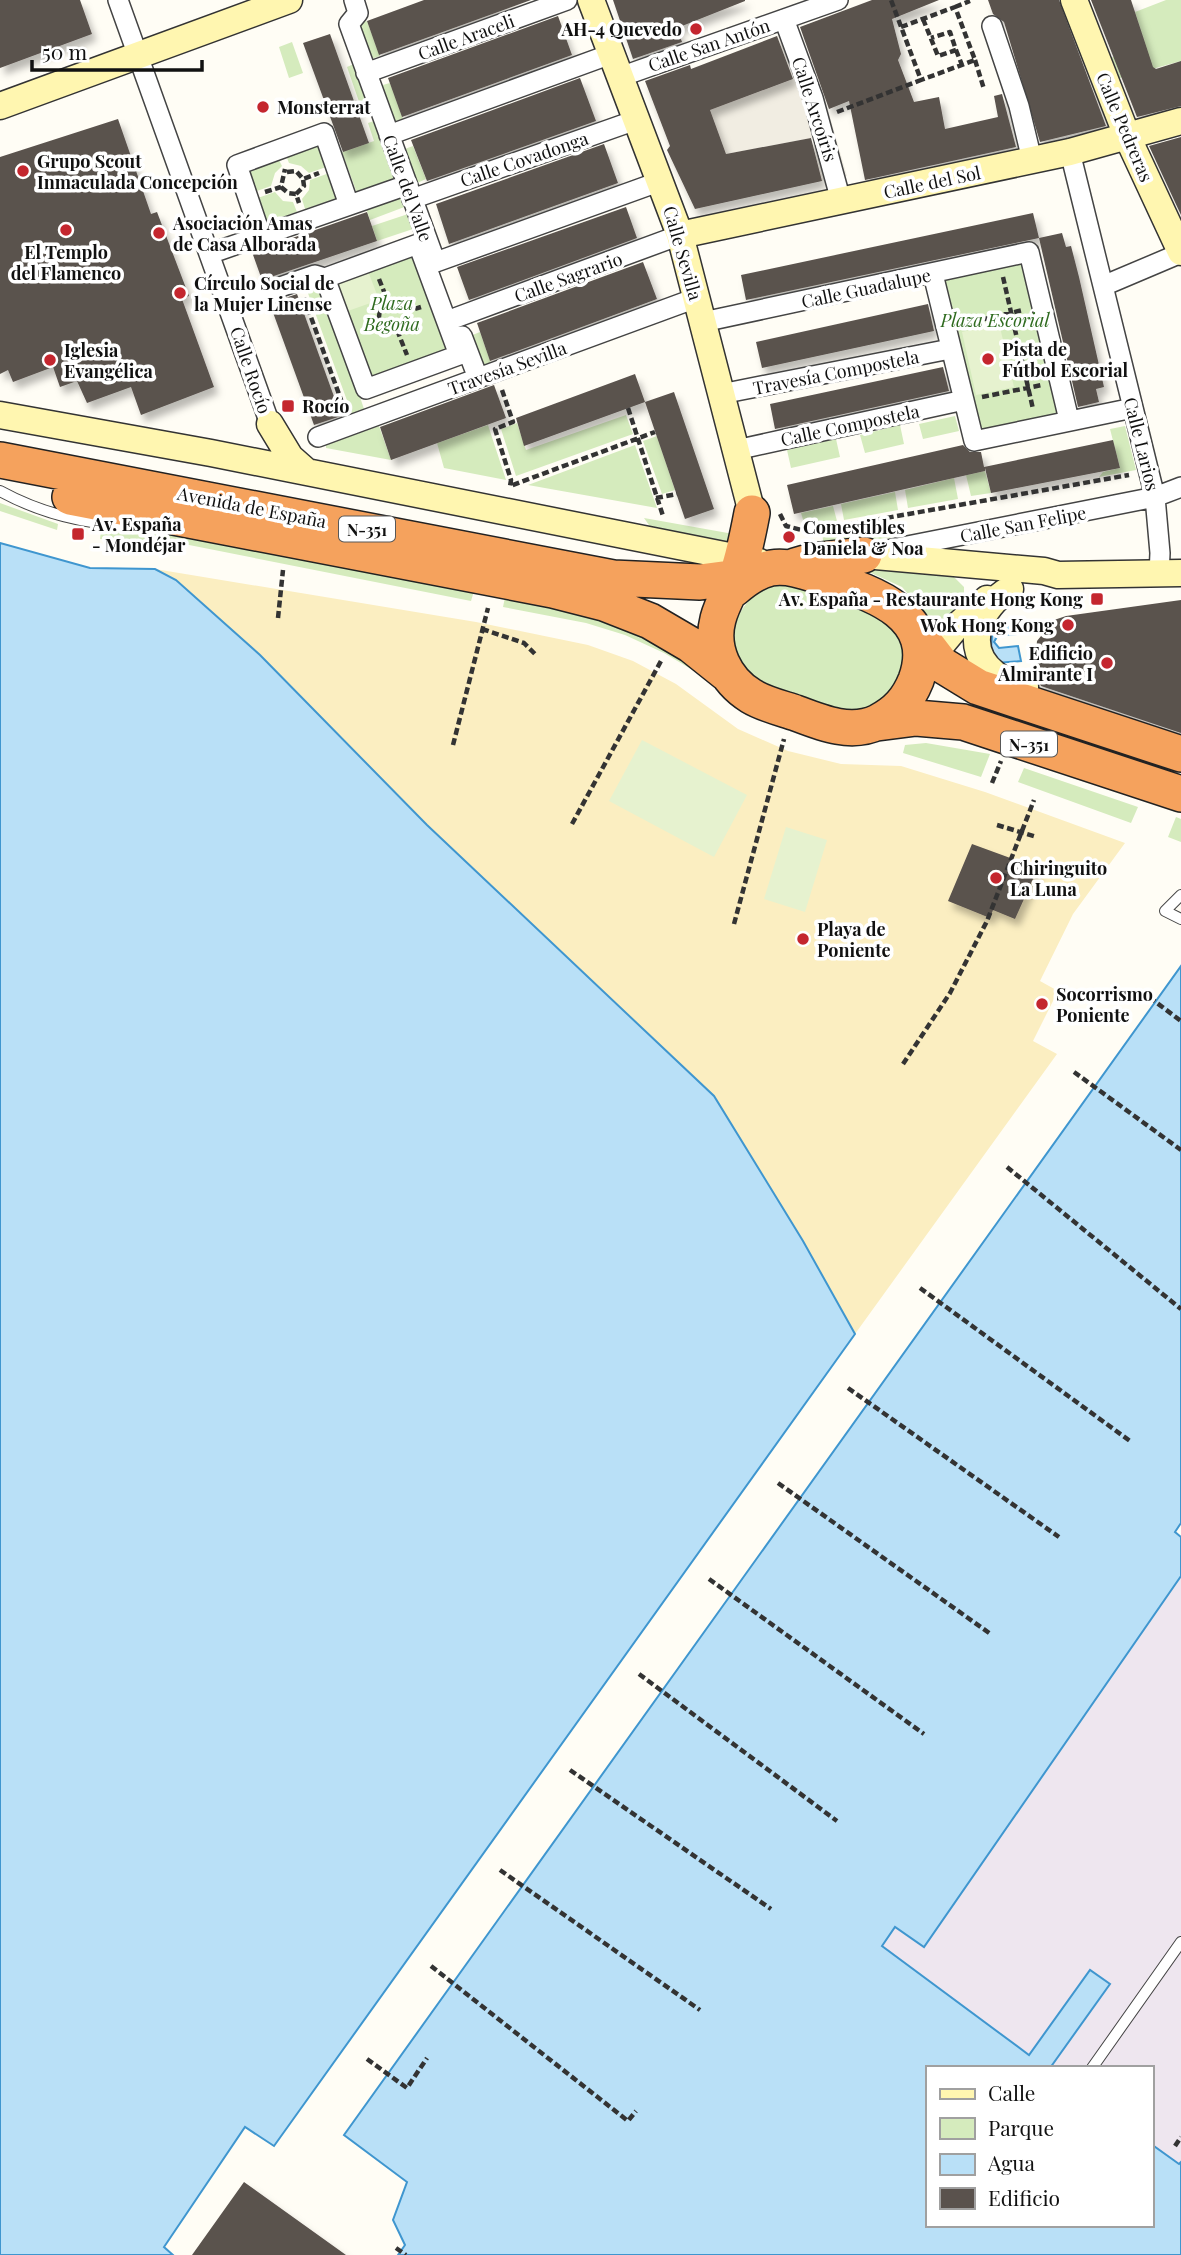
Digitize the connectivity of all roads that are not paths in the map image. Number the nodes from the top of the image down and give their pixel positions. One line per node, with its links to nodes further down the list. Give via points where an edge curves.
1 (118, 0): 10 (street, Calle Rocío)
2 (289, 0): 10 (street)
3 (354, 0): 12 (street, Calle del Valle, via 358,13 349,24)
4 (567, 0): 12 (street, Calle Araceli)
5 (591, 0): 11 (street, Calle Sevilla)
6 (838, 0): 8 (street, Calle San Antón)
7 (1074, 0): 17 (street, Calle Pedreras)
8 (784, 19): 11 (street, Calle San Antón); 22 (street, Calle Arcoíris, via 820,119)
9 (992, 26): 19 (street)
10 (136, 55): 13 (street); 28 (street, Calle Rocío)
11 (616, 65): 14 (street, Calle Sevilla); 16 (street, Calle San Antón)
12 (366, 73): 16 (street, Calle del Valle)
13 (0, 106)
14 (636, 120): 20 (street, Calle Sevilla); 21 (street, Calle Covadonga)
15 (1181, 121): 17 (street, Calle del Sol)
16 (389, 135): 21 (street, Calle del Valle)
17 (1127, 136): 18 (street, Calle del Sol); 27 (street, Calle Pedreras)
18 (1070, 152): 19 (street, Calle del Sol); 32 (street, Calle Larios)
19 (1032, 160): 22 (street, Calle del Sol)
20 (660, 181): 24 (street, Calle Sevilla); 29 (street)
21 (410, 192): 23 (street, Calle Covadonga); 26 (street, Calle del Valle)
22 (841, 201): 24 (street, Calle del Sol)
23 (349, 205): 25 (street, Calle Covadonga); 25 (street, via 324,134 278,150 237,165)
24 (680, 235): 34 (street, Calle Sevilla); 35 (street, Calle Sagrario)
25 (261, 236): 28 (street, Calle Covadonga)
26 (422, 240): 29 (street, Calle del Valle); 31 (street); 37 (street)
27 (1181, 253): 32 (street)
28 (209, 254): 33 (street, Calle Rocío)
29 (436, 262): 35 (street, Calle del Valle)
30 (933, 274): 34 (street, Calle Guadalupe); 36 (street); 45 (street, Calle Guadalupe, via 1029,252)
31 (325, 278): 33 (street, via 315,275); 39 (street)
32 (1103, 286): 42 (street, Calle Larios)
33 (228, 305): 46 (street, Calle Rocío)
34 (700, 310): 38 (street, Travesía Sevilla); 40 (street, Calle Sevilla)
35 (456, 318): 37 (street, Calle del Valle)
36 (950, 349): 40 (street, Travesía Compostela); 41 (street)
37 (464, 356): 38 (street, Calle del Valle); 39 (street)
38 (487, 375): 44 (street, Travesía Sevilla)
39 (366, 389): 44 (street, via 363,396)
40 (721, 394): 48 (street, Calle Sevilla)
41 (964, 400): 45 (street, via 974,441); 48 (street, Calle Compostela)
42 (1133, 408): 45 (street); 55 (street, Calle Larios)
43 (0, 415): 49 (street)
44 (371, 418): 47 (street, Travesía Sevilla)
45 (1069, 420)
46 (270, 424): 49 (street, via 263,444); 51 (street, via 289,457)
47 (318, 437)
48 (736, 450): 56 (street, Calle Sevilla)
49 (237, 458): 51 (street)
50 (0, 460): 59 (highway, Avenida de España / N-351, via 613,578 668,582)
51 (307, 472): 59 (street)
52 (0, 484): 57 (highway, Avenida de España / N-351)
53 (1181, 487): 55 (street, Calle San Felipe)
54 (0, 491): 57 (lane, via 28,506 111,526 145,526)
55 (1155, 497): 58 (street, Calle San Felipe); 60 (street, Calle Larios, via 1160,553)
56 (752, 513): 59 (highway); 59 (highway, via 769,543)
57 (170, 516): 64 (highway, Avenida de España / N-351, via 604,603 668,630)
58 (864, 555): 59 (highway); 61 (street)
59 (759, 573): 63 (highway, N-351, via 873,593 889,601); 64 (highway, N-351, via 718,619 715,639)
60 (1170, 574): 61 (street)
61 (1058, 575): 62 (street)
62 (1010, 589): 63 (street, via 973,609); 66 (street, via 988,605 978,624 977,646 996,676)
63 (921, 652): 65 (highway, via 902,705); 67 (highway, N-351, via 978,687)
64 (726, 673): 65 (highway, N-351, via 753,698 828,725)
65 (874, 724): 68 (highway, N-351, via 916,718 962,722)
66 (1181, 738)
67 (1181, 754)
68 (1181, 794)
69 (1181, 895): 70 (lane, via 1166,911)
70 (1181, 919)
71 (1181, 1942): 72 (lane)
72 (1093, 2066)

